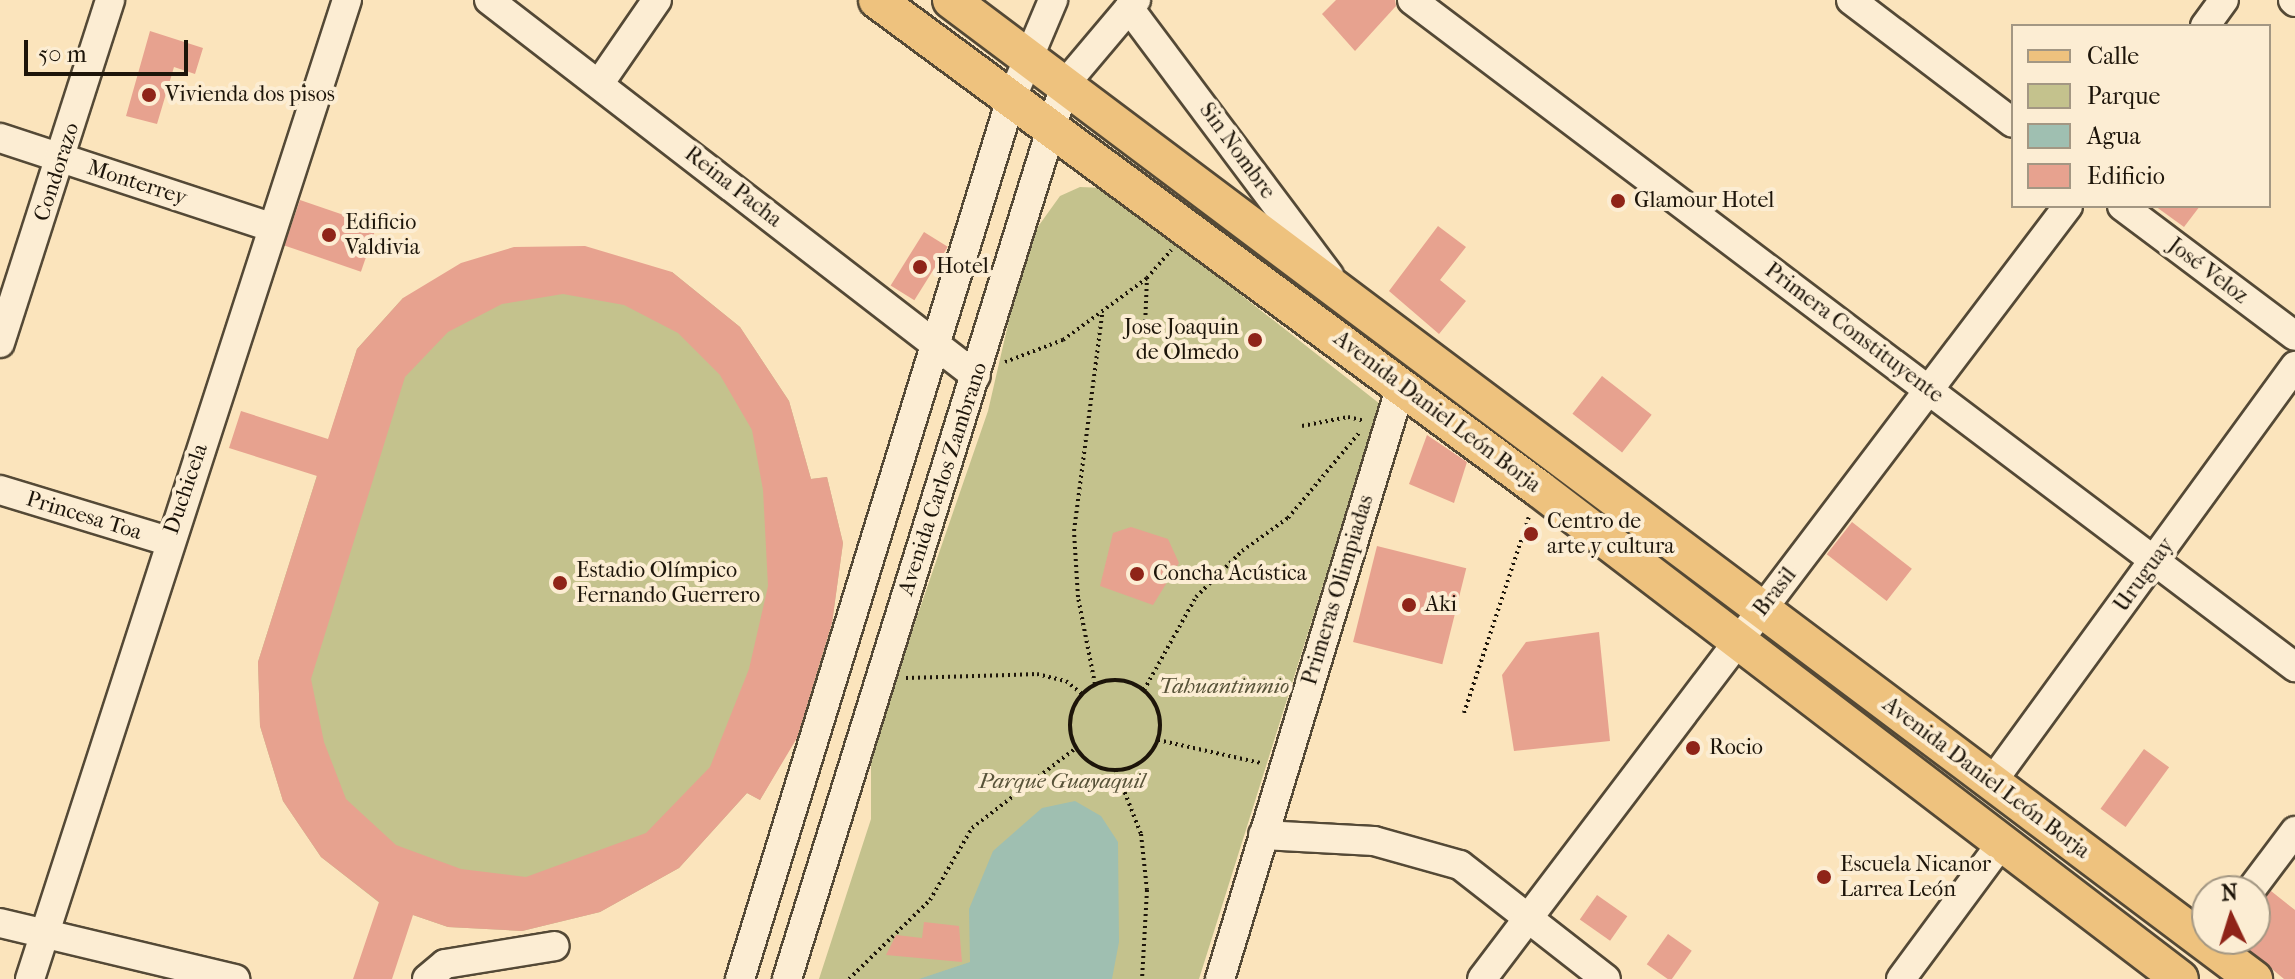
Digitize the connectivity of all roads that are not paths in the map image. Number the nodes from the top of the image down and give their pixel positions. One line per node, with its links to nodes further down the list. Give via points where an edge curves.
1 (110, 0): 20 (street, Condorazo)
2 (347, 0): 23 (street, Duchicela)
3 (489, 0): 14 (street, Reina Pacha)
4 (657, 0): 14 (street)
5 (877, 0): 16 (main road, Avenida Daniel León Borja)
6 (951, 0): 13 (main road, Avenida Daniel León Borja)
7 (1053, 0): 13 (street, Avenida Carlos Zambrano)
8 (1412, 0): 31 (street, Primera Constituyente)
9 (1851, 0): 17 (street)
10 (2224, 0): 12 (street)
11 (1132, 4): 15 (street, Avenida Carlos Zambrano); 24 (street, Sin Nombre)
12 (2206, 24)
13 (1027, 57): 15 (main road, Avenida Daniel León Borja); 16 (street, Avenida Carlos Zambrano)
14 (599, 84): 27 (street, Reina Pacha)
15 (1065, 84): 18 (street, Avenida Carlos Zambrano); 24 (main road, Avenida Daniel León Borja)
16 (1010, 102): 18 (main road, Avenida Daniel León Borja); 27 (street, Avenida Carlos Zambrano)
17 (2011, 121)
18 (1050, 129): 29 (street, Avenida Carlos Zambrano); 30 (main road, Avenida Daniel León Borja)
19 (0, 138): 20 (street, Monterrey)
20 (62, 158): 23 (street, Monterrey); 26 (street, Condorazo)
21 (2066, 208): 31 (street, Brasil)
22 (2125, 208): 25 (street, José Veloz)
23 (273, 228): 33 (street, Duchicela)
24 (1343, 295): 35 (main road, Avenida Daniel León Borja)
25 (2295, 336)
26 (0, 343)
27 (939, 346): 29 (street, Reina Pacha); 52 (street, Avenida Carlos Zambrano)
28 (2295, 366): 34 (street, Uruguay)
29 (977, 372): 53 (street, Avenida Carlos Zambrano)
30 (1401, 386): 36 (main road, Avenida Daniel León Borja); 40 (street, Primeras Olimpiadas)
31 (1929, 390): 34 (street, Primera Constituyente); 35 (street, Brasil)
32 (0, 490): 33 (street, Princesa Toa)
33 (168, 541): 46 (street, Duchicela)
34 (2154, 560): 37 (street, Primera Constituyente); 38 (street, Uruguay)
35 (1761, 611): 36 (street, Brasil); 38 (main road, Avenida Daniel León Borja)
36 (1737, 640): 41 (main road, Avenida Daniel León Borja); 43 (street, Brasil)
37 (2295, 667)
38 (1992, 782): 45 (main road, Avenida Daniel León Borja)
39 (2295, 831): 42 (street)
40 (1263, 835): 43 (street, via 1420,849 1460,865); 54 (street, Primeras Olimpiadas)
41 (2000, 845): 57 (street); 58 (main road, Avenida Daniel León Borja)
42 (2262, 875)
43 (1529, 921): 55 (street, Brasil); 56 (street)
44 (0, 923): 46 (street)
45 (2191, 927)
46 (45, 934): 49 (street, Duchicela); 50 (street)
47 (555, 946): 51 (street, via 445,964)
48 (2227, 955): 59 (main road, Avenida Daniel León Borja)
49 (30, 979)
50 (235, 979)
51 (427, 979)
52 (740, 979)
53 (787, 979)
54 (1220, 979)
55 (1482, 979)
56 (1606, 979)
57 (1901, 979)
58 (2180, 979)
59 (2254, 979)

